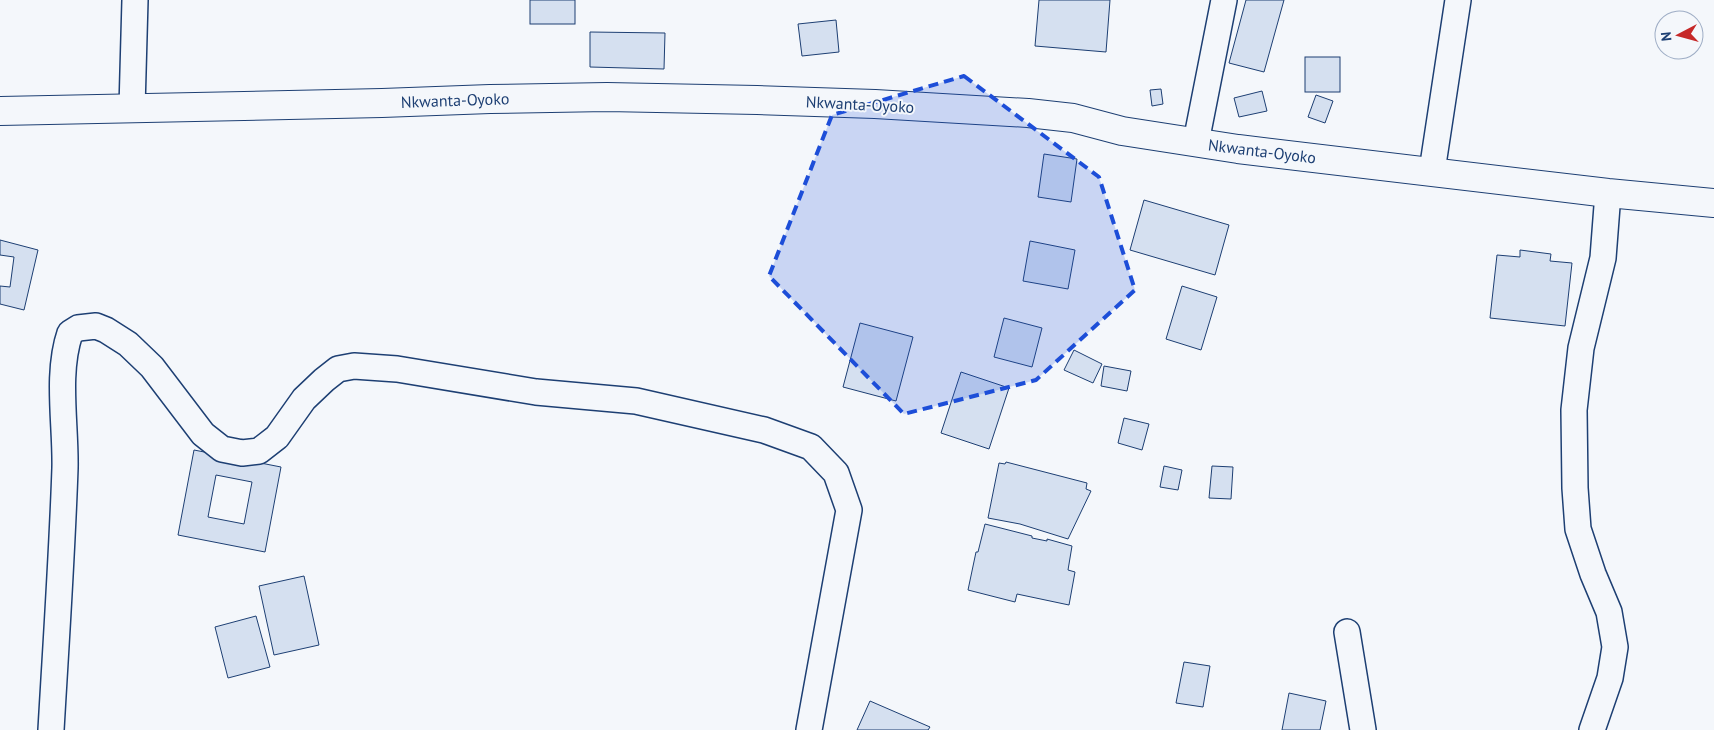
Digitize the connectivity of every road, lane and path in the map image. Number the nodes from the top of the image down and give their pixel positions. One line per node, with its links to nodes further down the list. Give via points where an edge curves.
1 (135, 0): 4 (street)
2 (1224, 0): 6 (street)
3 (1458, 0): 7 (street)
4 (132, 108): 5 (street, Nkwanta-Oyoko); 6 (street, Nkwanta-Oyoko, via 510,98 757,100 1028,113 1072,118 1122,131)
5 (0, 111)
6 (1196, 142): 7 (street, Nkwanta-Oyoko)
7 (1432, 172): 8 (street, Nkwanta-Oyoko)
8 (1608, 193): 9 (street, Nkwanta-Oyoko); 14 (street, via 1603,258 1581,348 1574,410 1578,529 1608,612 1615,648 1610,678)
9 (1714, 203)
10 (1347, 632): 13 (street)
11 (51, 730): 12 (street, via 65,467 64,373 67,344 70,333 78,328 96,326 128,344 152,367 203,434 222,449 242,453 259,451 277,437 304,400 324,380 338,369 354,366 397,369 536,392 636,401 764,430 811,447 836,473 849,510)
12 (809, 730)
13 (1363, 730)
14 (1592, 730)

